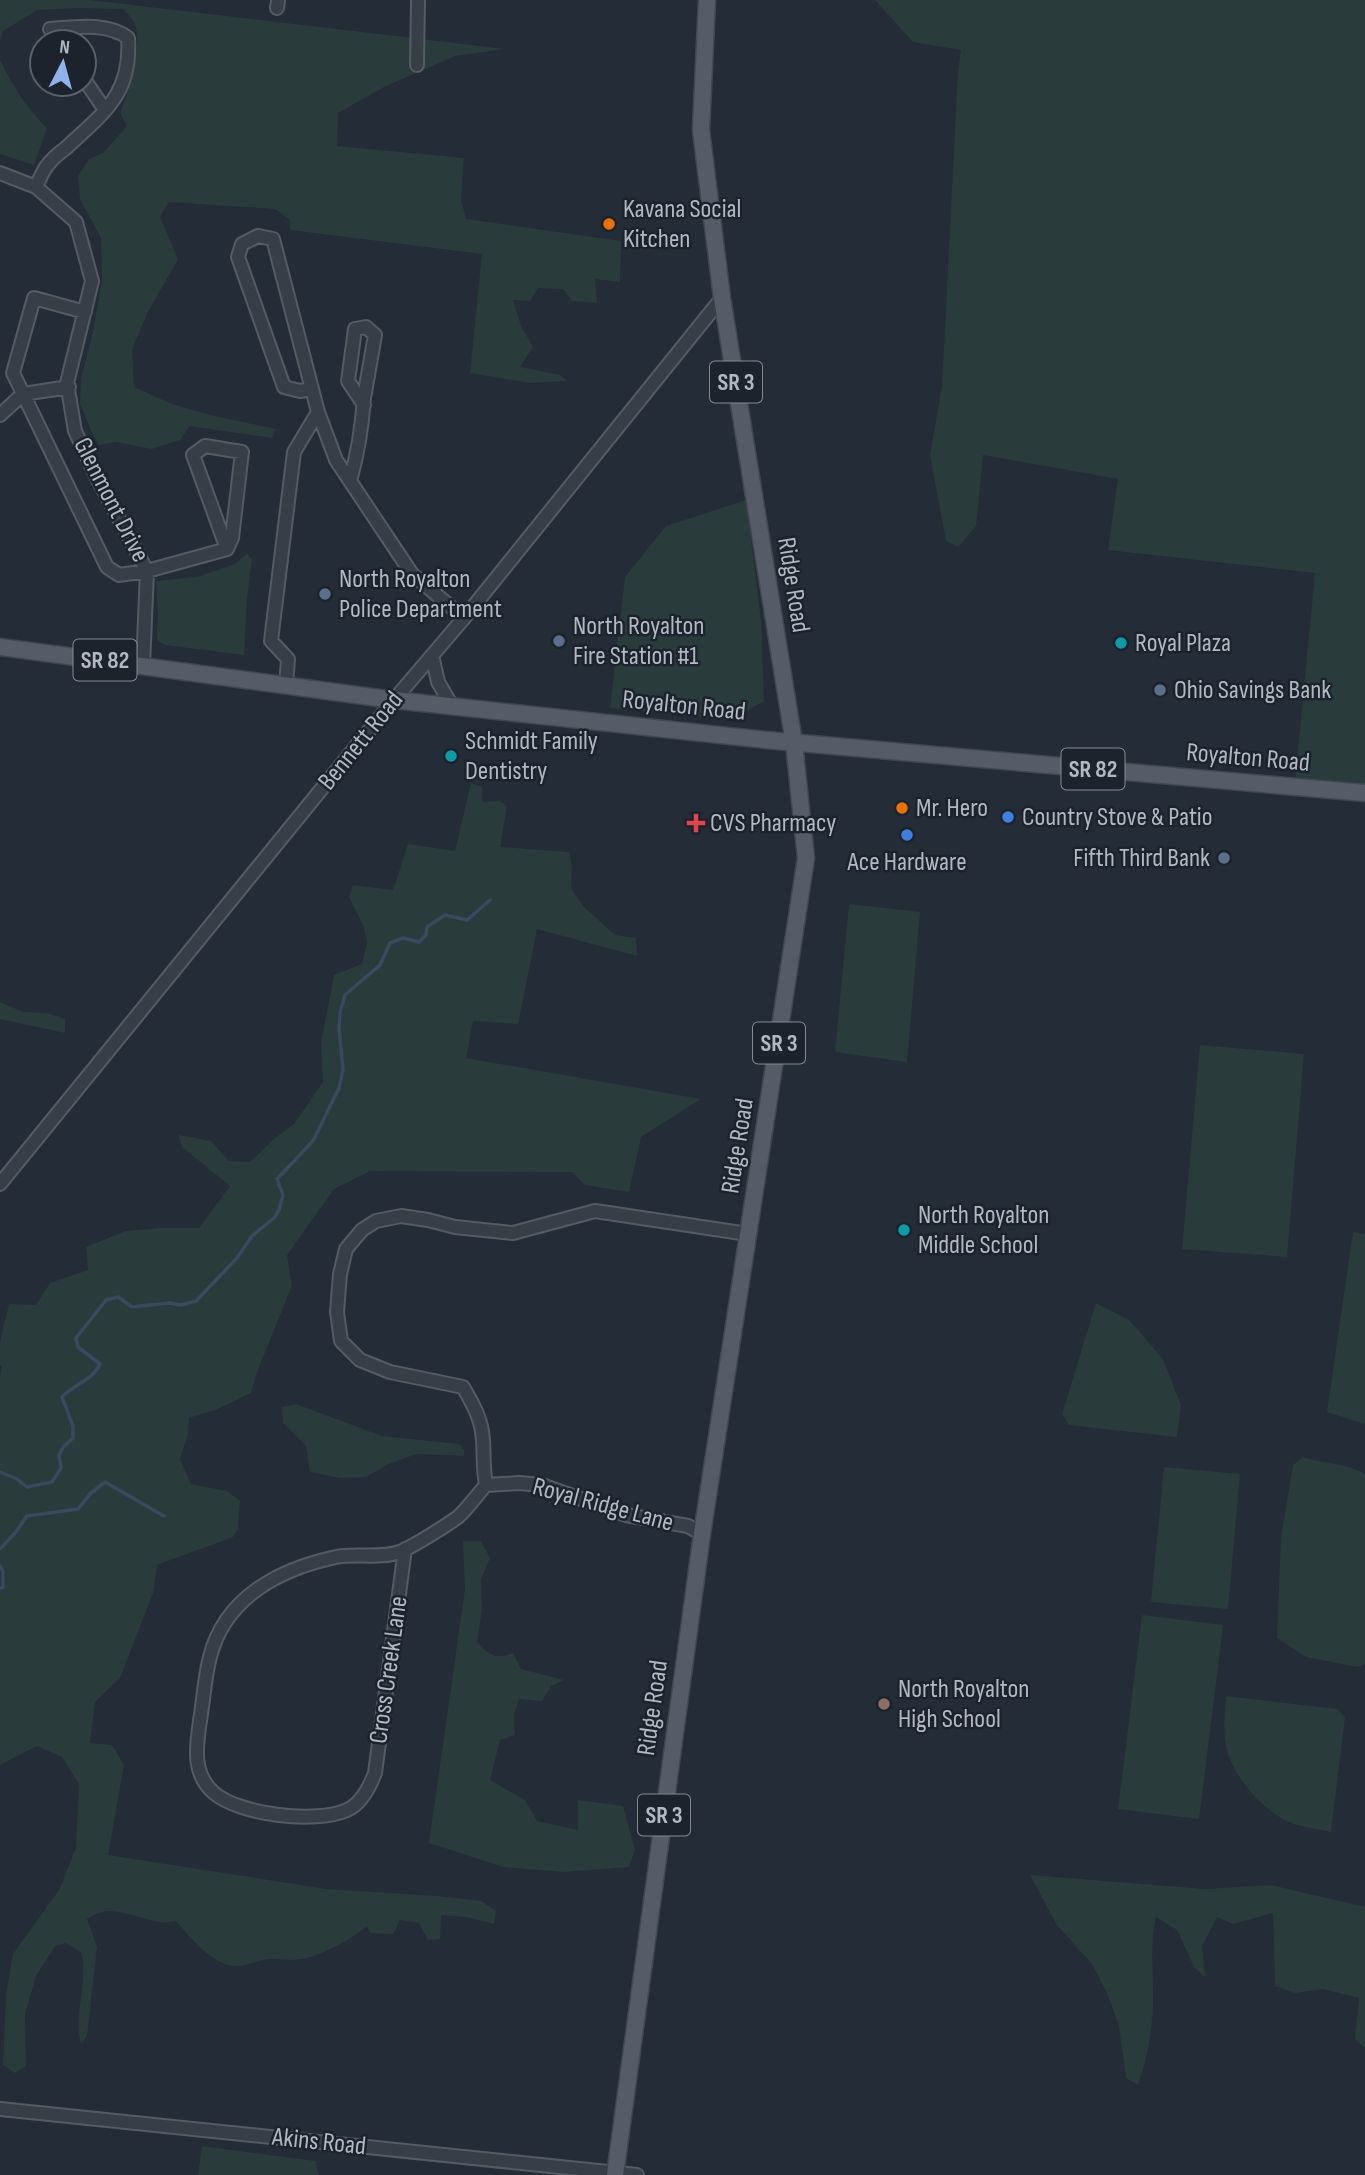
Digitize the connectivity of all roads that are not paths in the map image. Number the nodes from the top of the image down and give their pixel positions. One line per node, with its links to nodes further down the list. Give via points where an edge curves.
1 (418, 0): 6 (street)
2 (708, 0): 11 (main road, Ridge Road / SR 3, via 701,130)
3 (61, 28): 5 (street)
4 (98, 28): 8 (street, via 120,31 128,38 130,53 125,78)
5 (98, 28)
6 (417, 65)
7 (97, 98): 8 (street)
8 (105, 110): 10 (street, via 46,166)
9 (0, 173): 10 (street, Glenmont Drive)
10 (36, 187): 12 (street, Glenmont Drive, via 76,222 92,281)
11 (722, 298): 22 (street, Bennett Road); 29 (main road, Ridge Road / SR 3)
12 (85, 312): 13 (street, Glenmont Drive); 15 (street, via 34,298 13,373)
13 (69, 387): 15 (street); 21 (street, Glenmont Drive, via 75,431)
14 (312, 389): 14 (street, via 273,239 258,236 242,244 238,257 284,387); 17 (street)
15 (23, 394): 18 (street); 21 (street, via 107,567 118,575)
16 (364, 405): 16 (street, via 375,335 366,327 355,328 348,381); 19 (street)
17 (318, 412): 19 (street, via 336,460); 26 (street, via 293,452 271,641 288,659)
18 (0, 415)
19 (350, 481): 22 (street, via 412,574)
20 (227, 549): 20 (street, via 242,452 205,446 193,455); 21 (street)
21 (147, 572): 25 (street, Glenmont Drive)
22 (464, 618): 24 (street, Bennett Road)
23 (0, 647): 25 (main road, Royalton Road / SR 82)
24 (432, 655): 27 (street, Bennett Road); 28 (street, via 438,682)
25 (143, 666): 26 (main road, Royalton Road / SR 82)
26 (285, 686): 27 (main road, Royalton Road / SR 82)
27 (394, 700): 28 (main road, Royalton Road / SR 82); 31 (street, Bennett Road)
28 (452, 706): 29 (main road, Royalton Road / SR 82)
29 (794, 743): 30 (main road, Royalton Road / SR 82); 32 (main road, Ridge Road / SR 3, via 806,858)
30 (1365, 793)
31 (0, 1184)
32 (748, 1234): 33 (street, via 594,1211 513,1233 401,1216 362,1230 346,1249 340,1274 337,1312 341,1341 360,1360 390,1372 463,1387 476,1409 483,1437); 34 (main road, Ridge Road / SR 3)
33 (486, 1485): 34 (street, Royal Ridge Lane, via 542,1485 626,1515); 35 (street, via 459,1516)
34 (702, 1534): 37 (main road, Ridge Road / SR 3)
35 (405, 1549): 35 (street, Cross Creek Lane, via 375,1773 368,1790 349,1810 300,1817 256,1811 214,1793 200,1775 195,1755 210,1656 224,1622 248,1594 284,1573 337,1556)
36 (0, 2109): 37 (street, Akins Road)
37 (615, 2174): 38 (street, Akins Road)
38 (637, 2175)

